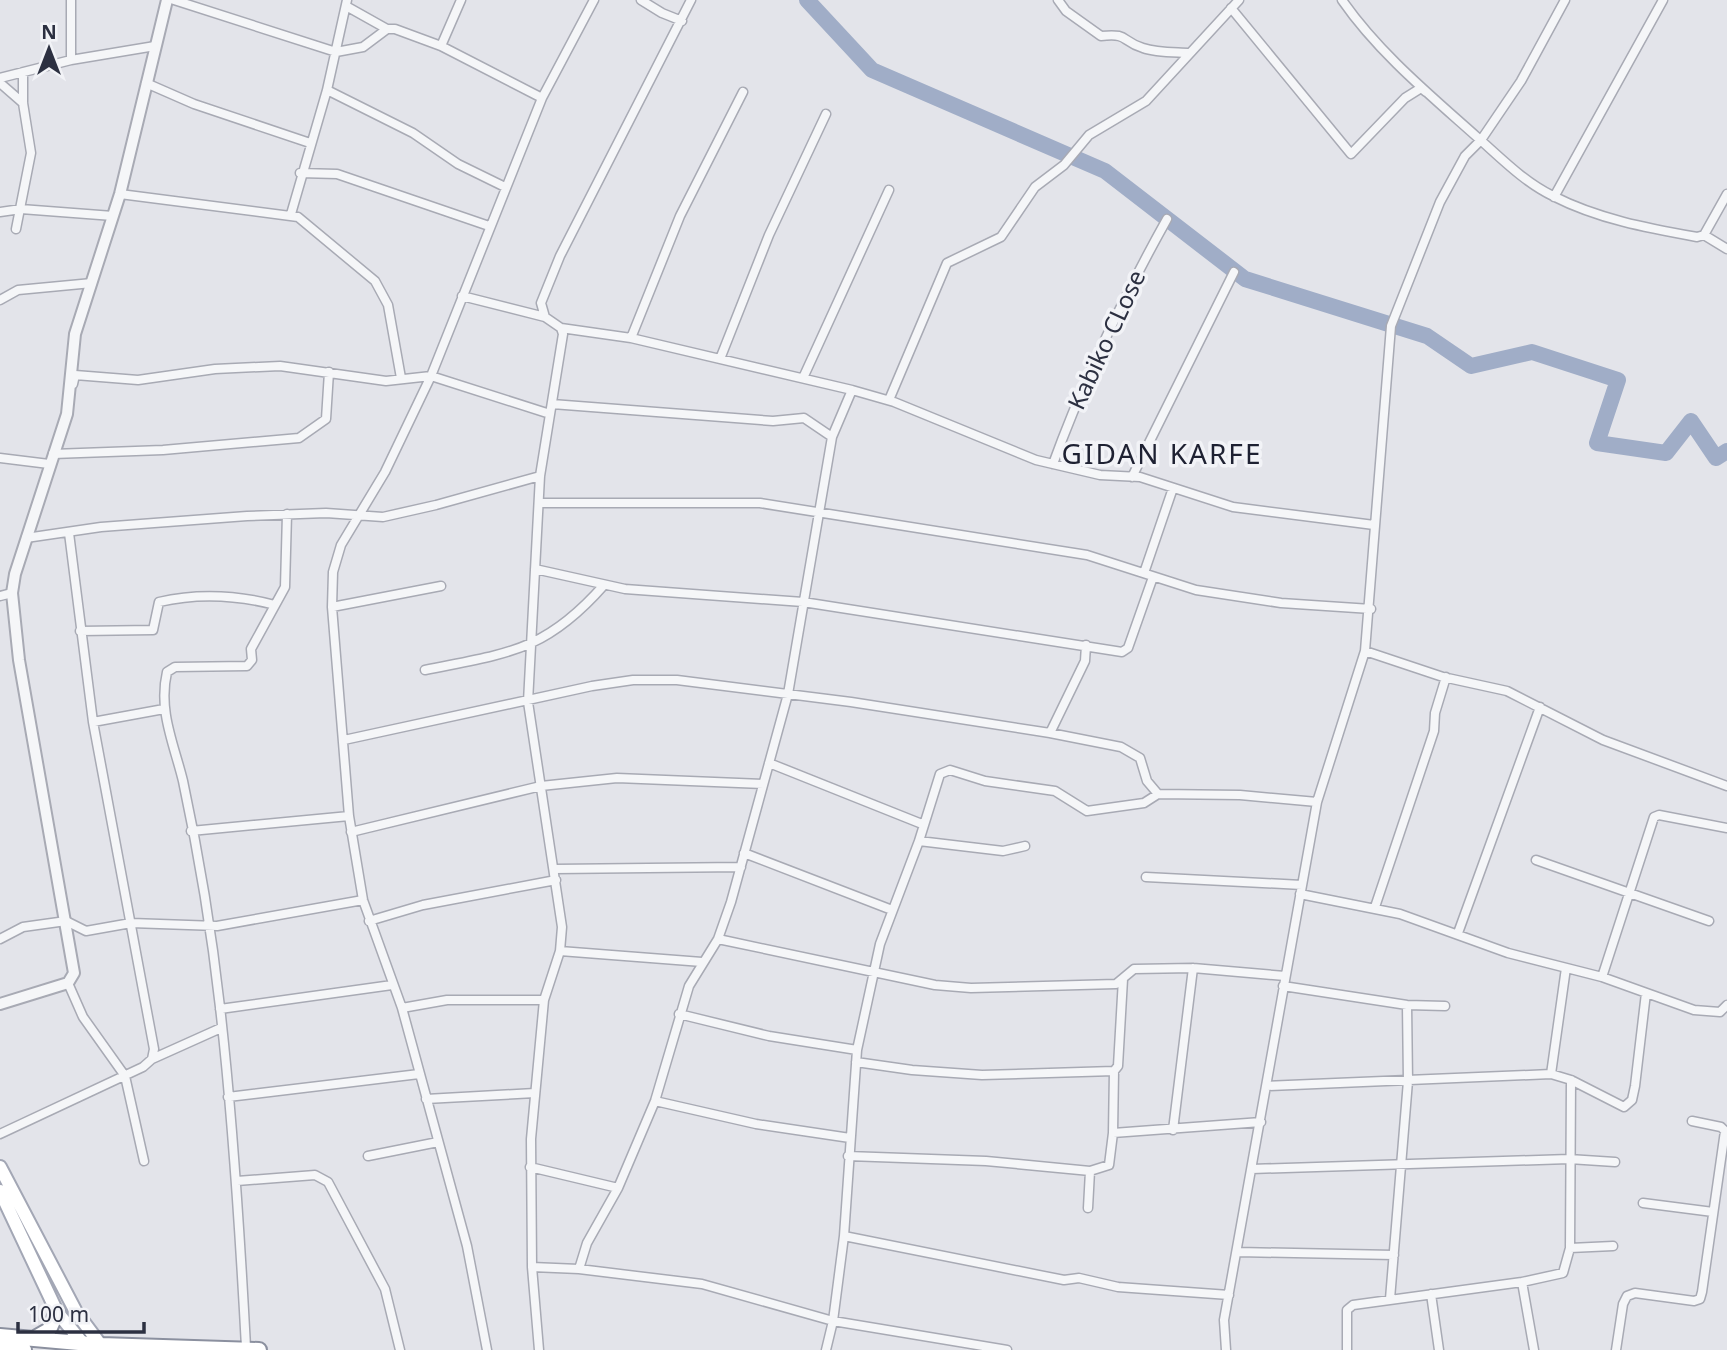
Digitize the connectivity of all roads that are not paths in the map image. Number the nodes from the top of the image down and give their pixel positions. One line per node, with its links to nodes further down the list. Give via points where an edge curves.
1 (71, 0): 21 (street)
2 (167, 0): 17 (street)
3 (174, 0): 19 (street)
4 (461, 0): 18 (street)
5 (594, 0): 27 (street)
6 (642, 0): 15 (street)
7 (691, 0): 15 (street)
8 (1058, 0): 20 (street, via 1101,36 1115,33 1139,48)
9 (1239, 0): 14 (street)
10 (1342, 0): 29 (street, via 1360,25)
11 (1565, 0): 31 (street, via 1521,81)
12 (1663, 0): 38 (street)
13 (346, 3): 16 (street); 19 (street)
14 (1231, 8): 20 (street); 29 (street, via 1351,154 1405,97 1421,88)
15 (682, 21): 52 (street, via 560,256 541,303)
16 (387, 29): 18 (street); 19 (street, via 363,47)
17 (155, 46): 21 (street); 24 (street)
18 (441, 46): 27 (street)
19 (336, 52): 25 (street)
20 (1190, 54): 61 (street, via 1144,103 1089,135 1064,165 1035,187 1001,237 947,263)
21 (71, 60): 22 (street)
22 (23, 72): 23 (street); 28 (street)
23 (0, 80): 28 (street)
24 (146, 83): 32 (street); 36 (street)
25 (327, 90): 32 (street); 34 (street)
26 (743, 92): 54 (street, via 680,216)
27 (542, 98): 34 (street)
28 (23, 103): 39 (street, via 31,153)
29 (1441, 105): 31 (street)
30 (826, 114): 55 (street, via 768,235)
31 (1481, 140): 38 (street, via 1531,184); 76 (street, via 1465,156 1440,202 1391,326)
32 (310, 144): 33 (street)
33 (300, 173): 41 (street); 44 (street, via 337,174)
34 (505, 187): 44 (street)
35 (889, 190): 58 (street)
36 (120, 194): 41 (street, via 181,205); 42 (street)
37 (1727, 194): 46 (street)
38 (1554, 197): 46 (street, via 1621,223)
39 (21, 209): 40 (street); 42 (street); 45 (street)
40 (0, 212)
41 (291, 214): 59 (street, via 375,281 388,305)
42 (113, 216): 49 (street)
43 (1167, 219): 68 (street, Kabiko CLose, via 1107,334)
44 (489, 226): 50 (street)
45 (16, 229)
46 (1704, 235): 47 (street)
47 (1727, 249)
48 (1234, 272): 70 (street)
49 (92, 283): 51 (street, via 26,288); 63 (street, via 71,354)
50 (462, 296): 52 (street); 57 (street)
51 (0, 300)
52 (545, 317): 53 (street)
53 (561, 328): 54 (street); 62 (street)
54 (631, 338): 55 (street)
55 (720, 359): 58 (street)
56 (329, 372): 59 (street); 63 (street, via 280,366 138,380 75,375); 67 (street, via 326,419 299,438)
57 (431, 376): 59 (street); 64 (street); 75 (street, via 385,472)
58 (803, 378): 60 (street)
59 (401, 379)
60 (852, 390): 61 (street); 65 (street)
61 (889, 400): 68 (street)
62 (552, 404): 64 (street); 65 (street, via 773,421 804,418)
63 (67, 414): 67 (street)
64 (550, 414): 69 (street)
65 (832, 437): 73 (street)
66 (0, 458): 67 (street)
67 (51, 459): 78 (street)
68 (1054, 464): 70 (street)
69 (540, 476): 72 (street); 75 (street, via 383,517)
70 (1132, 477): 71 (street)
71 (1174, 488): 76 (street, via 1233,507); 80 (street)
72 (539, 503): 73 (street, via 760,503); 79 (street)
73 (818, 512): 80 (street, via 1087,555); 84 (street)
74 (287, 514): 75 (street); 77 (street); 85 (street, via 285,587)
75 (356, 516): 86 (street, via 332,572)
76 (1374, 525): 87 (street)
77 (69, 533): 78 (street); 88 (street)
78 (26, 538): 83 (street)
79 (535, 569): 81 (street); 89 (street)
80 (1149, 575): 87 (street, via 1196,590 1244,598); 90 (street, via 1128,648 1114,651)
81 (604, 585): 84 (street); 89 (street, via 562,628)
82 (441, 586): 86 (street)
83 (4, 598): 125 (street)
84 (803, 602): 90 (street); 94 (street)
85 (275, 605): 88 (street, via 231,597 181,597 159,602 153,630); 97 (street, via 247,666 175,667 167,672)
86 (332, 607): 100 (street)
87 (1371, 609): 91 (street)
88 (80, 631): 98 (street)
89 (530, 645): 92 (street); 95 (street)
90 (1086, 645): 99 (street, via 1085,660)
91 (1365, 651): 93 (street); 106 (street)
92 (425, 670)
93 (1446, 677): 96 (street, via 1507,691); 123 (street, via 1434,732)
94 (788, 694): 95 (street, via 677,680 633,680); 99 (street); 101 (street)
95 (528, 702): 100 (street); 103 (street)
96 (1540, 707): 104 (street, via 1603,740); 130 (street)
97 (164, 709): 98 (street); 110 (street)
98 (93, 722): 128 (street)
99 (1050, 733): 105 (street, via 1132,751)
100 (344, 740): 107 (street)
101 (769, 763): 102 (street); 108 (street)
102 (763, 784): 103 (street, via 617,778); 114 (street)
103 (541, 786): 111 (street); 117 (street)
104 (1727, 786)
105 (1158, 794): 106 (street, via 1240,794); 108 (street, via 1136,805 1087,811 1055,790 943,770)
106 (1317, 802): 120 (street)
107 (349, 816): 110 (street); 111 (street)
108 (922, 824): 112 (street)
109 (1727, 828): 121 (street, via 1654,817)
110 (191, 831): 129 (street)
111 (351, 832): 122 (street)
112 (919, 841): 113 (street, via 1003,852); 124 (street)
113 (1025, 846)
114 (744, 853): 116 (street); 124 (street)
115 (1536, 860): 121 (street)
116 (741, 867): 117 (street); 132 (street)
117 (555, 869): 119 (street)
118 (1146, 877): 120 (street)
119 (556, 880): 126 (street, via 423,905); 133 (street)
120 (1301, 889): 123 (street); 138 (street)
121 (1631, 895): 127 (street); 139 (street)
122 (363, 900): 126 (street); 129 (street)
123 (1375, 908): 130 (street)
124 (892, 910): 137 (street)
125 (66, 921): 128 (street, via 86,931); 131 (street, via 23,927); 141 (street, via 75,967)
126 (369, 921): 142 (street)
127 (1709, 921)
128 (131, 923): 129 (street); 155 (street, via 154,1049)
129 (207, 925): 151 (street)
130 (1458, 933): 136 (street, via 1508,953)
131 (0, 939)
132 (718, 939): 134 (street); 137 (street)
133 (560, 951): 134 (street); 145 (street)
134 (702, 962): 152 (street)
135 (1193, 968): 138 (street); 140 (street, via 1134,969); 170 (street)
136 (1566, 968): 139 (street); 159 (street)
137 (873, 973): 140 (street, via 971,988 1116,984); 154 (street)
138 (1285, 976): 143 (street)
139 (1602, 977): 144 (street)
140 (1123, 979): 157 (street)
141 (68, 983): 146 (street); 160 (street, via 83,1017)
142 (392, 985): 150 (street); 151 (street)
143 (1283, 986): 147 (street); 163 (street)
144 (1646, 993): 148 (street, via 1709,1012 1720,1012); 161 (street, via 1629,1105 1619,1107)
145 (544, 999): 150 (street, via 447,1000); 164 (street)
146 (0, 1004)
147 (1407, 1005): 149 (street); 162 (street)
148 (1727, 1005)
149 (1445, 1006)
150 (402, 1008): 158 (street)
151 (220, 1009): 153 (street)
152 (679, 1014): 154 (street, via 769,1036); 167 (street)
153 (221, 1028): 155 (street); 165 (street)
154 (857, 1050): 156 (street)
155 (152, 1059): 160 (street)
156 (856, 1062): 157 (street, via 982,1075); 173 (street)
157 (1114, 1071): 171 (street)
158 (419, 1074): 165 (street); 166 (street)
159 (1551, 1074): 161 (street); 162 (street)
160 (125, 1076): 172 (street); 178 (street)
161 (1572, 1080): 177 (street)
162 (1408, 1081): 163 (street); 180 (street)
163 (1267, 1086): 169 (street)
164 (535, 1093): 166 (street); 182 (street)
165 (228, 1097): 185 (street)
166 (426, 1099): 174 (street)
167 (655, 1101): 173 (street, via 756,1124); 186 (street)
168 (1692, 1121): 190 (street, via 1725,1131)
169 (1261, 1122): 170 (street); 183 (street)
170 (1173, 1130): 171 (street)
171 (1113, 1133): 184 (street, via 1109,1165)
172 (0, 1134)
173 (850, 1138): 176 (street)
174 (438, 1142): 175 (street); 212 (street, via 467,1246)
175 (368, 1156)
176 (848, 1156): 184 (street, via 986,1161); 191 (street)
177 (1569, 1159): 179 (street); 180 (street); 193 (street)
178 (144, 1161)
179 (1615, 1162)
180 (1402, 1165): 183 (street); 195 (street)
181 (0, 1167): 207 (main road)
182 (530, 1167): 186 (street); 196 (street)
183 (1252, 1169): 194 (street)
184 (1090, 1171): 189 (street)
185 (237, 1181): 209 (street); 211 (street, via 315,1175 328,1182 385,1289)
186 (618, 1188): 197 (street, via 587,1243)
187 (0, 1191): 202 (main road)
188 (1643, 1203): 190 (street)
189 (1088, 1208)
190 (1713, 1212): 220 (street, via 1700,1298 1627,1296)
191 (844, 1236): 200 (street, via 1064,1280); 203 (street)
192 (1613, 1246): 193 (street)
193 (1570, 1248): 198 (street, via 1563,1273)
194 (1238, 1252): 195 (street); 200 (street)
195 (1394, 1255): 201 (street)
196 (532, 1267): 197 (street); 213 (street)
197 (579, 1269): 203 (street, via 721,1287)
198 (1522, 1282): 199 (street); 219 (street)
199 (1431, 1294): 201 (street); 218 (street)
200 (1229, 1295): 216 (street, via 1224,1320)
201 (1390, 1299): 217 (street, via 1347,1310)
202 (58, 1312): 205 (highway, via 49,1330); 207 (main road)
203 (833, 1321): 214 (street); 215 (street)
204 (0, 1336): 205 (highway)
205 (35, 1338): 206 (highway)
206 (57, 1345): 207 (highway)
207 (94, 1347): 209 (highway)
208 (0, 1348): 210 (highway)
209 (252, 1349)
210 (24, 1350)
211 (400, 1350)
212 (487, 1350)
213 (539, 1350)
214 (826, 1350)
215 (1007, 1350)
216 (1226, 1350)
217 (1347, 1350)
218 (1439, 1350)
219 (1534, 1350)
220 (1616, 1350)

